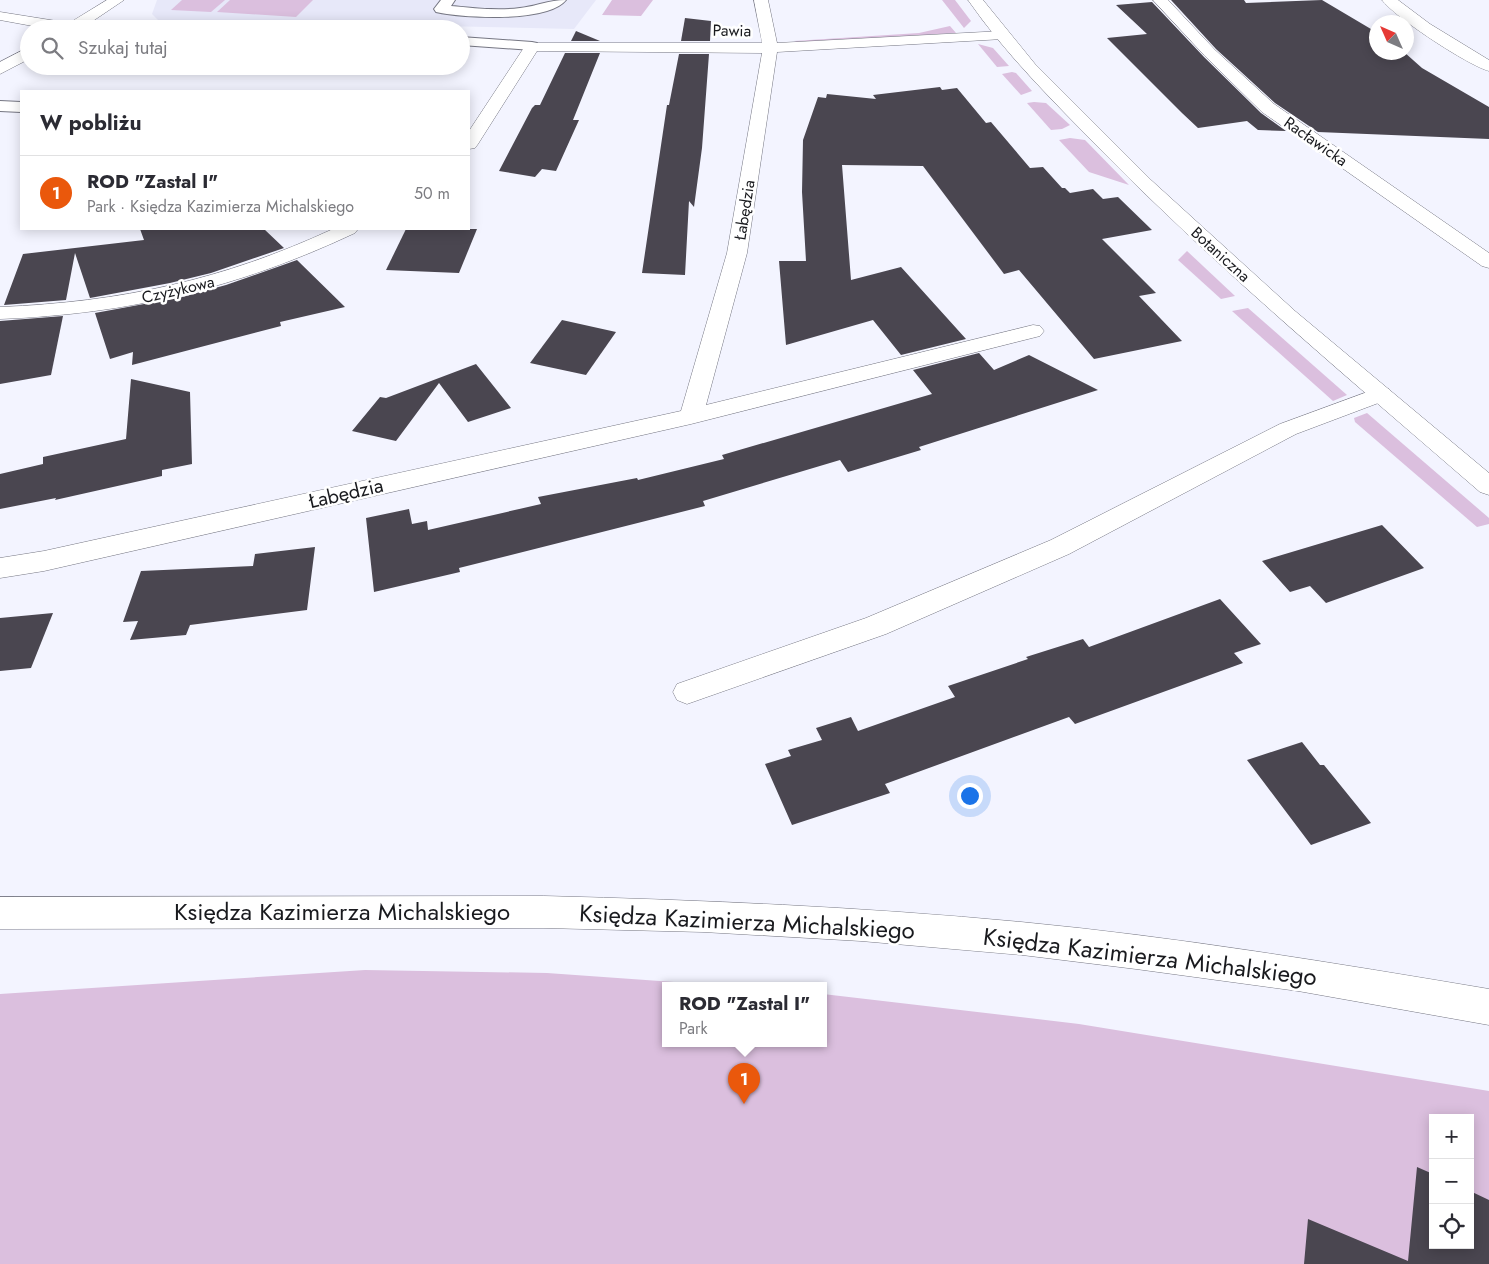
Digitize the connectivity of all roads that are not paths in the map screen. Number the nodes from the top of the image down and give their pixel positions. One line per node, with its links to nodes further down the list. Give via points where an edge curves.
1 (117, 0): 10 (street)
2 (448, 0): 3 (lane, via 441,9 499,13 531,10)
3 (559, 0)
4 (762, 0): 14 (street, Łabędzia)
5 (975, 0): 11 (street, Botaniczna)
6 (1160, 0): 22 (street, Racławicka, via 1268,108)
7 (1389, 0): 16 (street, via 1440,38)
8 (0, 16): 9 (street)
9 (25, 20)
10 (86, 20)
11 (1003, 35): 14 (street, Pawia); 25 (street, Botaniczna, via 1029,67 1145,184 1281,309)
12 (470, 42): 13 (lane, Pawia)
13 (532, 46): 14 (street, Pawia); 20 (street)
14 (770, 48): 26 (street, Łabędzia, via 738,253)
15 (20, 57): 17 (street)
16 (1489, 66)
17 (0, 69)
18 (0, 106): 19 (lane)
19 (20, 107)
20 (470, 142)
21 (346, 230): 23 (street, Czyżykowa, via 282,259 162,294 88,307)
22 (1489, 262)
23 (0, 313)
24 (1032, 331): 26 (street, Łabędzia)
25 (1381, 394): 27 (street, Botaniczna); 29 (street, via 1288,429 1060,547 911,611)
26 (691, 416): 28 (street, Łabędzia, via 44,561)
27 (1489, 486)
28 (0, 568)
29 (687, 692)
30 (0, 913): 31 (street, Księdza Kazimierza Michalskiego, via 544,912 703,916 861,925 1136,952 1298,974)
31 (1489, 1007)

